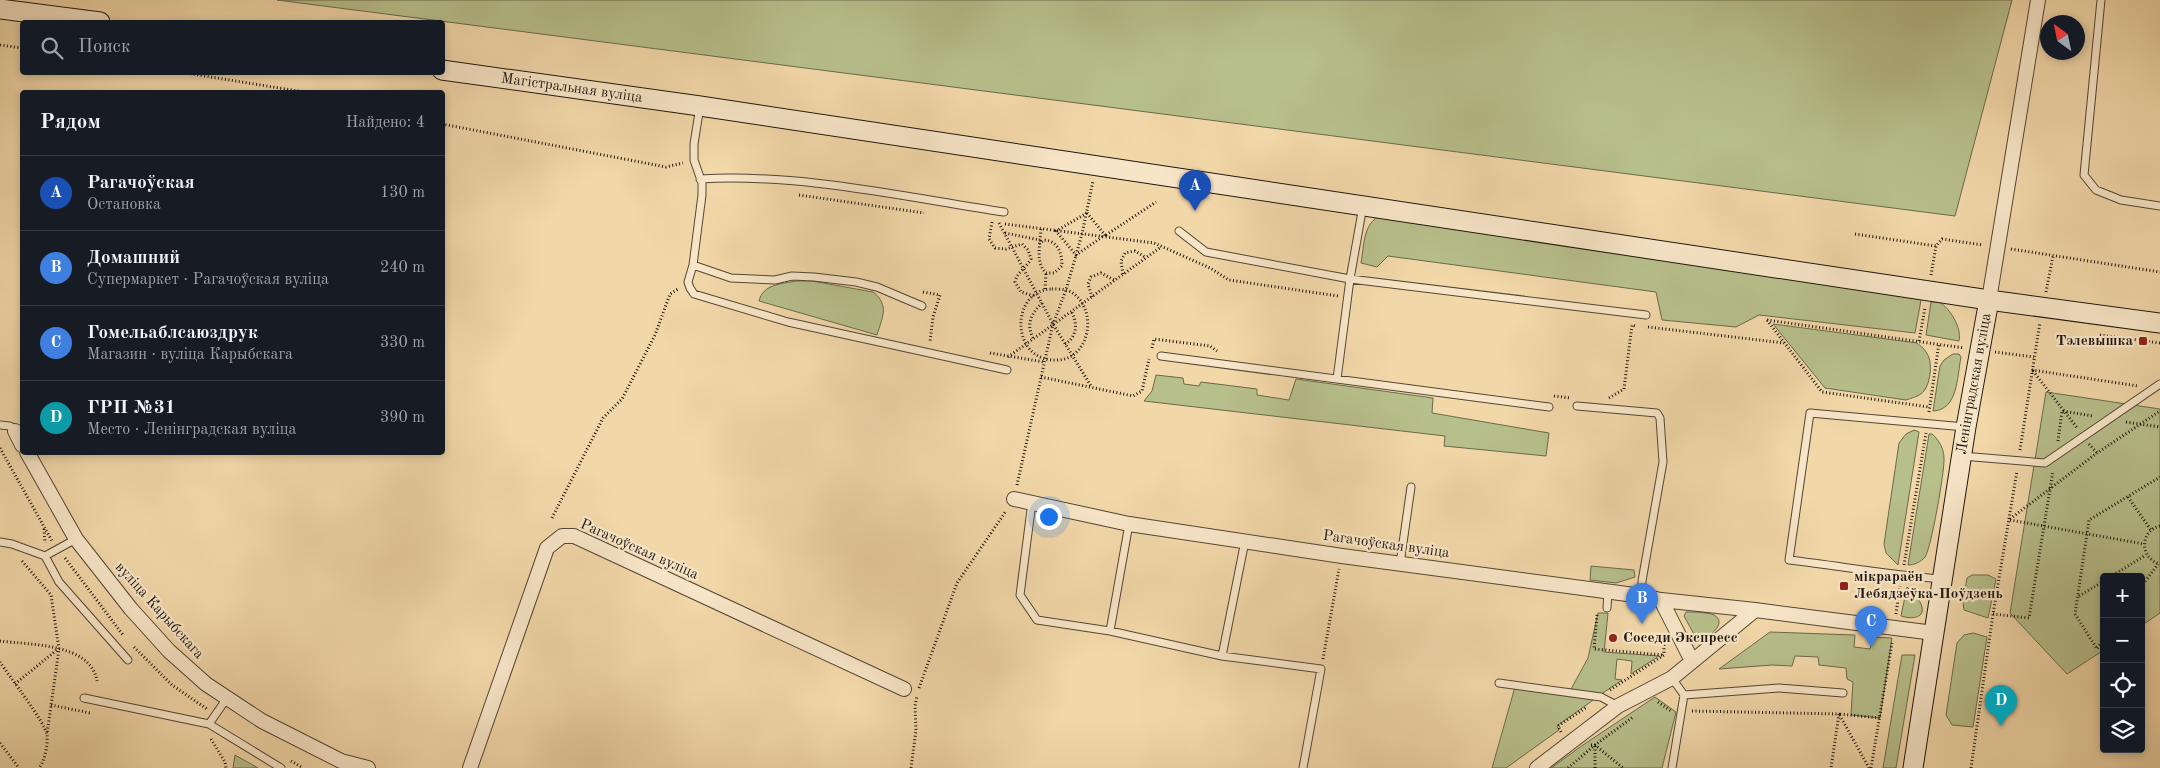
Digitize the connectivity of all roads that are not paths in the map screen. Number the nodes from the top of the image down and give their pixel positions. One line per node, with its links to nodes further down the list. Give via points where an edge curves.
1 (2038, 0): 14 (street, Ленінградская вуліца)
2 (2101, 0): 9 (lane, via 2084,175 2096,190 2121,200)
3 (0, 8): 4 (main road)
4 (86, 20)
5 (445, 70): 6 (main road, Магістральная вуліца)
6 (700, 106): 7 (lane, via 694,144 694,160); 8 (main road, Магістральная вуліца)
7 (700, 179): 10 (lane, via 794,180); 12 (lane, via 702,195)
8 (1363, 206): 13 (lane); 14 (main road, Магістральная вуліца)
9 (2160, 206)
10 (1004, 212)
11 (1178, 230): 13 (lane, via 1206,252)
12 (692, 265): 15 (lane, via 731,278 775,280 792,276 856,282 878,286); 19 (lane, via 688,282 694,294 788,322)
13 (1350, 279): 16 (lane); 20 (lane)
14 (1990, 300): 17 (main road, Магістральная вуліца); 25 (main road, Ленінградская вуліца)
15 (922, 306)
16 (1646, 315)
17 (2160, 323)
18 (1161, 356): 20 (lane)
19 (1007, 370)
20 (1338, 379): 23 (lane)
21 (2157, 386): 29 (lane, via 2045,463)
22 (1577, 402): 40 (lane, via 1657,413 1660,418 1663,462)
23 (1549, 407)
24 (0, 425): 26 (lane, via 10,426)
25 (1966, 427): 29 (main road, Ленінградская вуліца); 39 (lane, via 1810,413 1789,560)
26 (15, 431): 27 (street)
27 (20, 441)
28 (29, 455): 34 (street, вуліца Карыбскага)
29 (1961, 456): 39 (main road, Ленінградская вуліца)
30 (1410, 487): 38 (lane)
31 (1014, 499): 32 (street, Рагачоўская вуліца)
32 (1032, 502): 33 (street, Рагачоўская вуліца); 43 (lane, via 1020,595 1038,620)
33 (1129, 524): 35 (street, Рагачоўская вуліца); 43 (lane)
34 (76, 539): 37 (lane); 54 (street, вуліца Карыбскага, via 131,609 170,651 206,684)
35 (1244, 541): 38 (street, Рагачоўская вуліца); 45 (lane)
36 (0, 542): 37 (lane)
37 (45, 556): 46 (lane, via 59,582)
38 (1400, 564): 40 (street, Рагачоўская вуліца, via 1607,601)
39 (1942, 579): 44 (main road, Ленінградская вуліца)
40 (1642, 596): 41 (street, Рагачоўская вуліца)
41 (1661, 600): 42 (street, Рагачоўская вуліца); 47 (street)
42 (1755, 610): 44 (street); 47 (street)
43 (1110, 631): 45 (lane)
44 (1934, 633): 63 (main road, Ленінградская вуліца)
45 (1222, 656): 60 (lane, via 1322,669)
46 (128, 660)
47 (1692, 661): 48 (street)
48 (1672, 678): 52 (lane); 55 (street)
49 (1499, 683): 55 (lane, via 1600,697)
50 (904, 689): 59 (street, Рагачоўская вуліца, via 574,536 562,536 547,548)
51 (1844, 693): 52 (lane, via 1779,688)
52 (1684, 695): 62 (lane)
53 (84, 698): 56 (lane)
54 (227, 698): 56 (lane); 58 (street, вуліца Карыбскага, via 340,761)
55 (1618, 706): 61 (street)
56 (209, 724): 57 (lane)
57 (281, 768)
58 (368, 768)
59 (470, 768)
60 (1303, 768)
61 (1537, 768)
62 (1672, 768)
63 (1913, 768)

